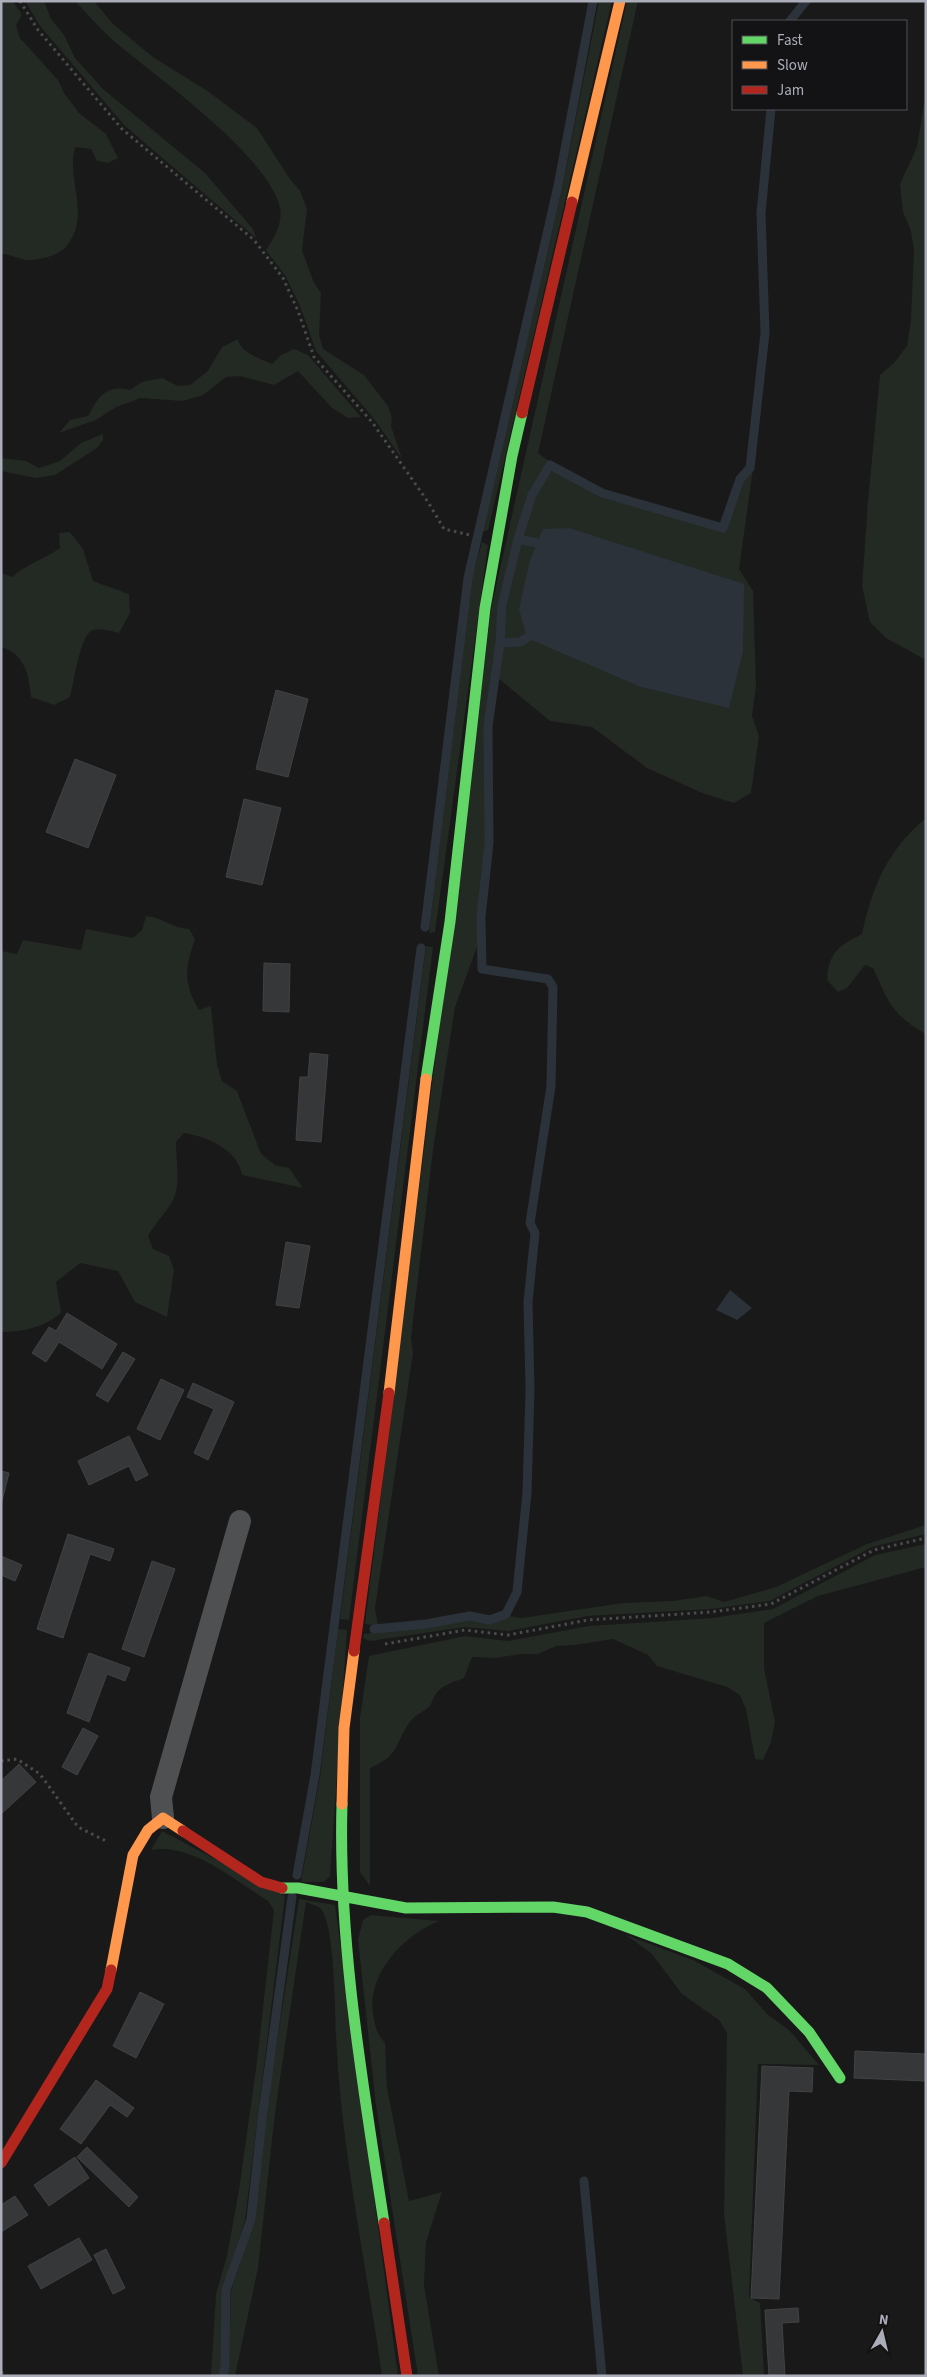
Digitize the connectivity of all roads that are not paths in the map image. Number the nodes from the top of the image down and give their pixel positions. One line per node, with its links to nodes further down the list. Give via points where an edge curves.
1 (620, 1): 4 (street, via 512,456 485,608 450,922 428,1062 389,1392 344,1728 341,1829)
2 (240, 1521): 3 (street, via 161,1797)
3 (163, 1818): 4 (street, via 261,1882); 6 (street, via 148,1830 133,1855 107,1989)
4 (344, 1898): 5 (street, via 406,1908 552,1907 587,1912 672,1942 728,1964 766,1988 809,2032); 7 (street, via 358,2053)
5 (840, 2078)
6 (1, 2163)
7 (407, 2376)

